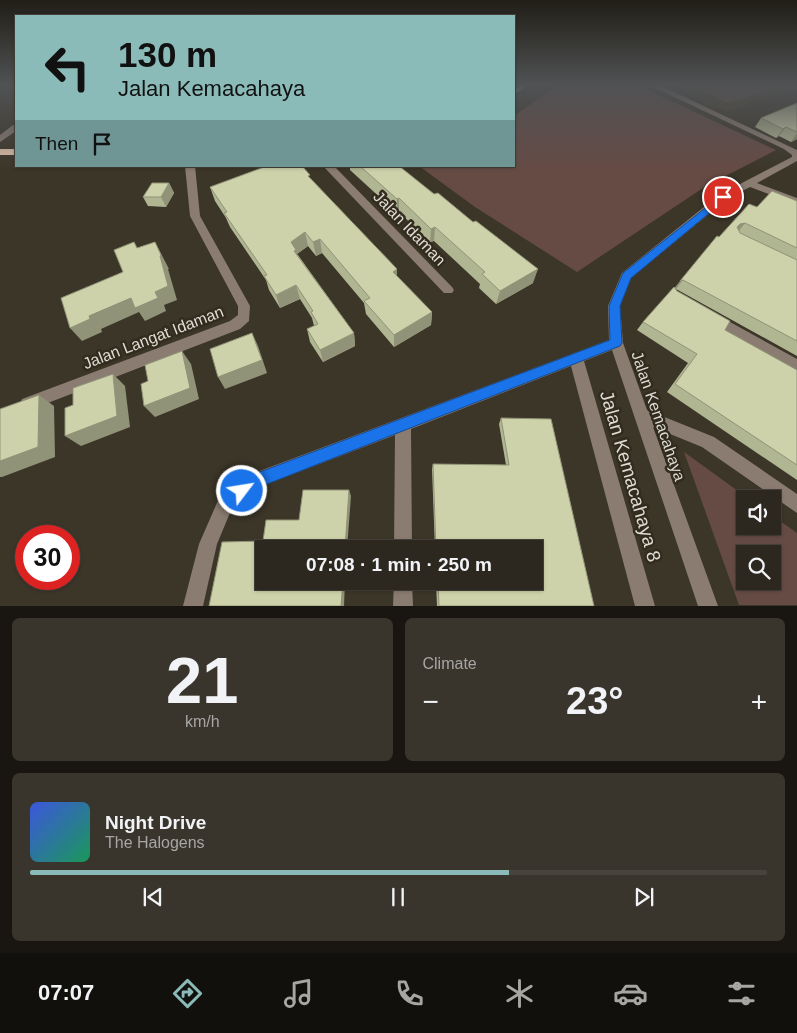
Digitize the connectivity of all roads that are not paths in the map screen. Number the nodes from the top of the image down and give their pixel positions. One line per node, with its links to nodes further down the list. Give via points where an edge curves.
1 (713, 113): 8 (street, Jalan Kemacahaya, via 797,154 796,158)
2 (15, 128): 3 (street)
3 (0, 140)
4 (0, 152): 5 (main road)
5 (15, 152)
6 (190, 167): 15 (street, Jalan Langat Idaman, via 195,216 244,306 244,317 236,325)
7 (329, 167): 10 (street, Jalan Idaman)
8 (750, 182): 9 (street); 12 (street, Jalan Kemacahaya, via 723,197 626,276 614,306)
9 (797, 202)
10 (448, 290)
11 (700, 310): 14 (street)
12 (616, 343): 13 (street); 16 (street, Jalan Kemacahaya)
13 (576, 358): 17 (street); 23 (street, Jalan Kemacahaya 8)
14 (797, 366)
15 (12, 409)
16 (641, 415): 18 (street, via 708,442); 24 (street, Jalan Kemacahaya)
17 (403, 424): 19 (street); 21 (street, via 257,480 226,502 208,544)
18 (797, 504)
19 (403, 540)
20 (403, 590): 22 (street)
21 (193, 606)
22 (403, 606)
23 (645, 606)
24 (708, 606)

